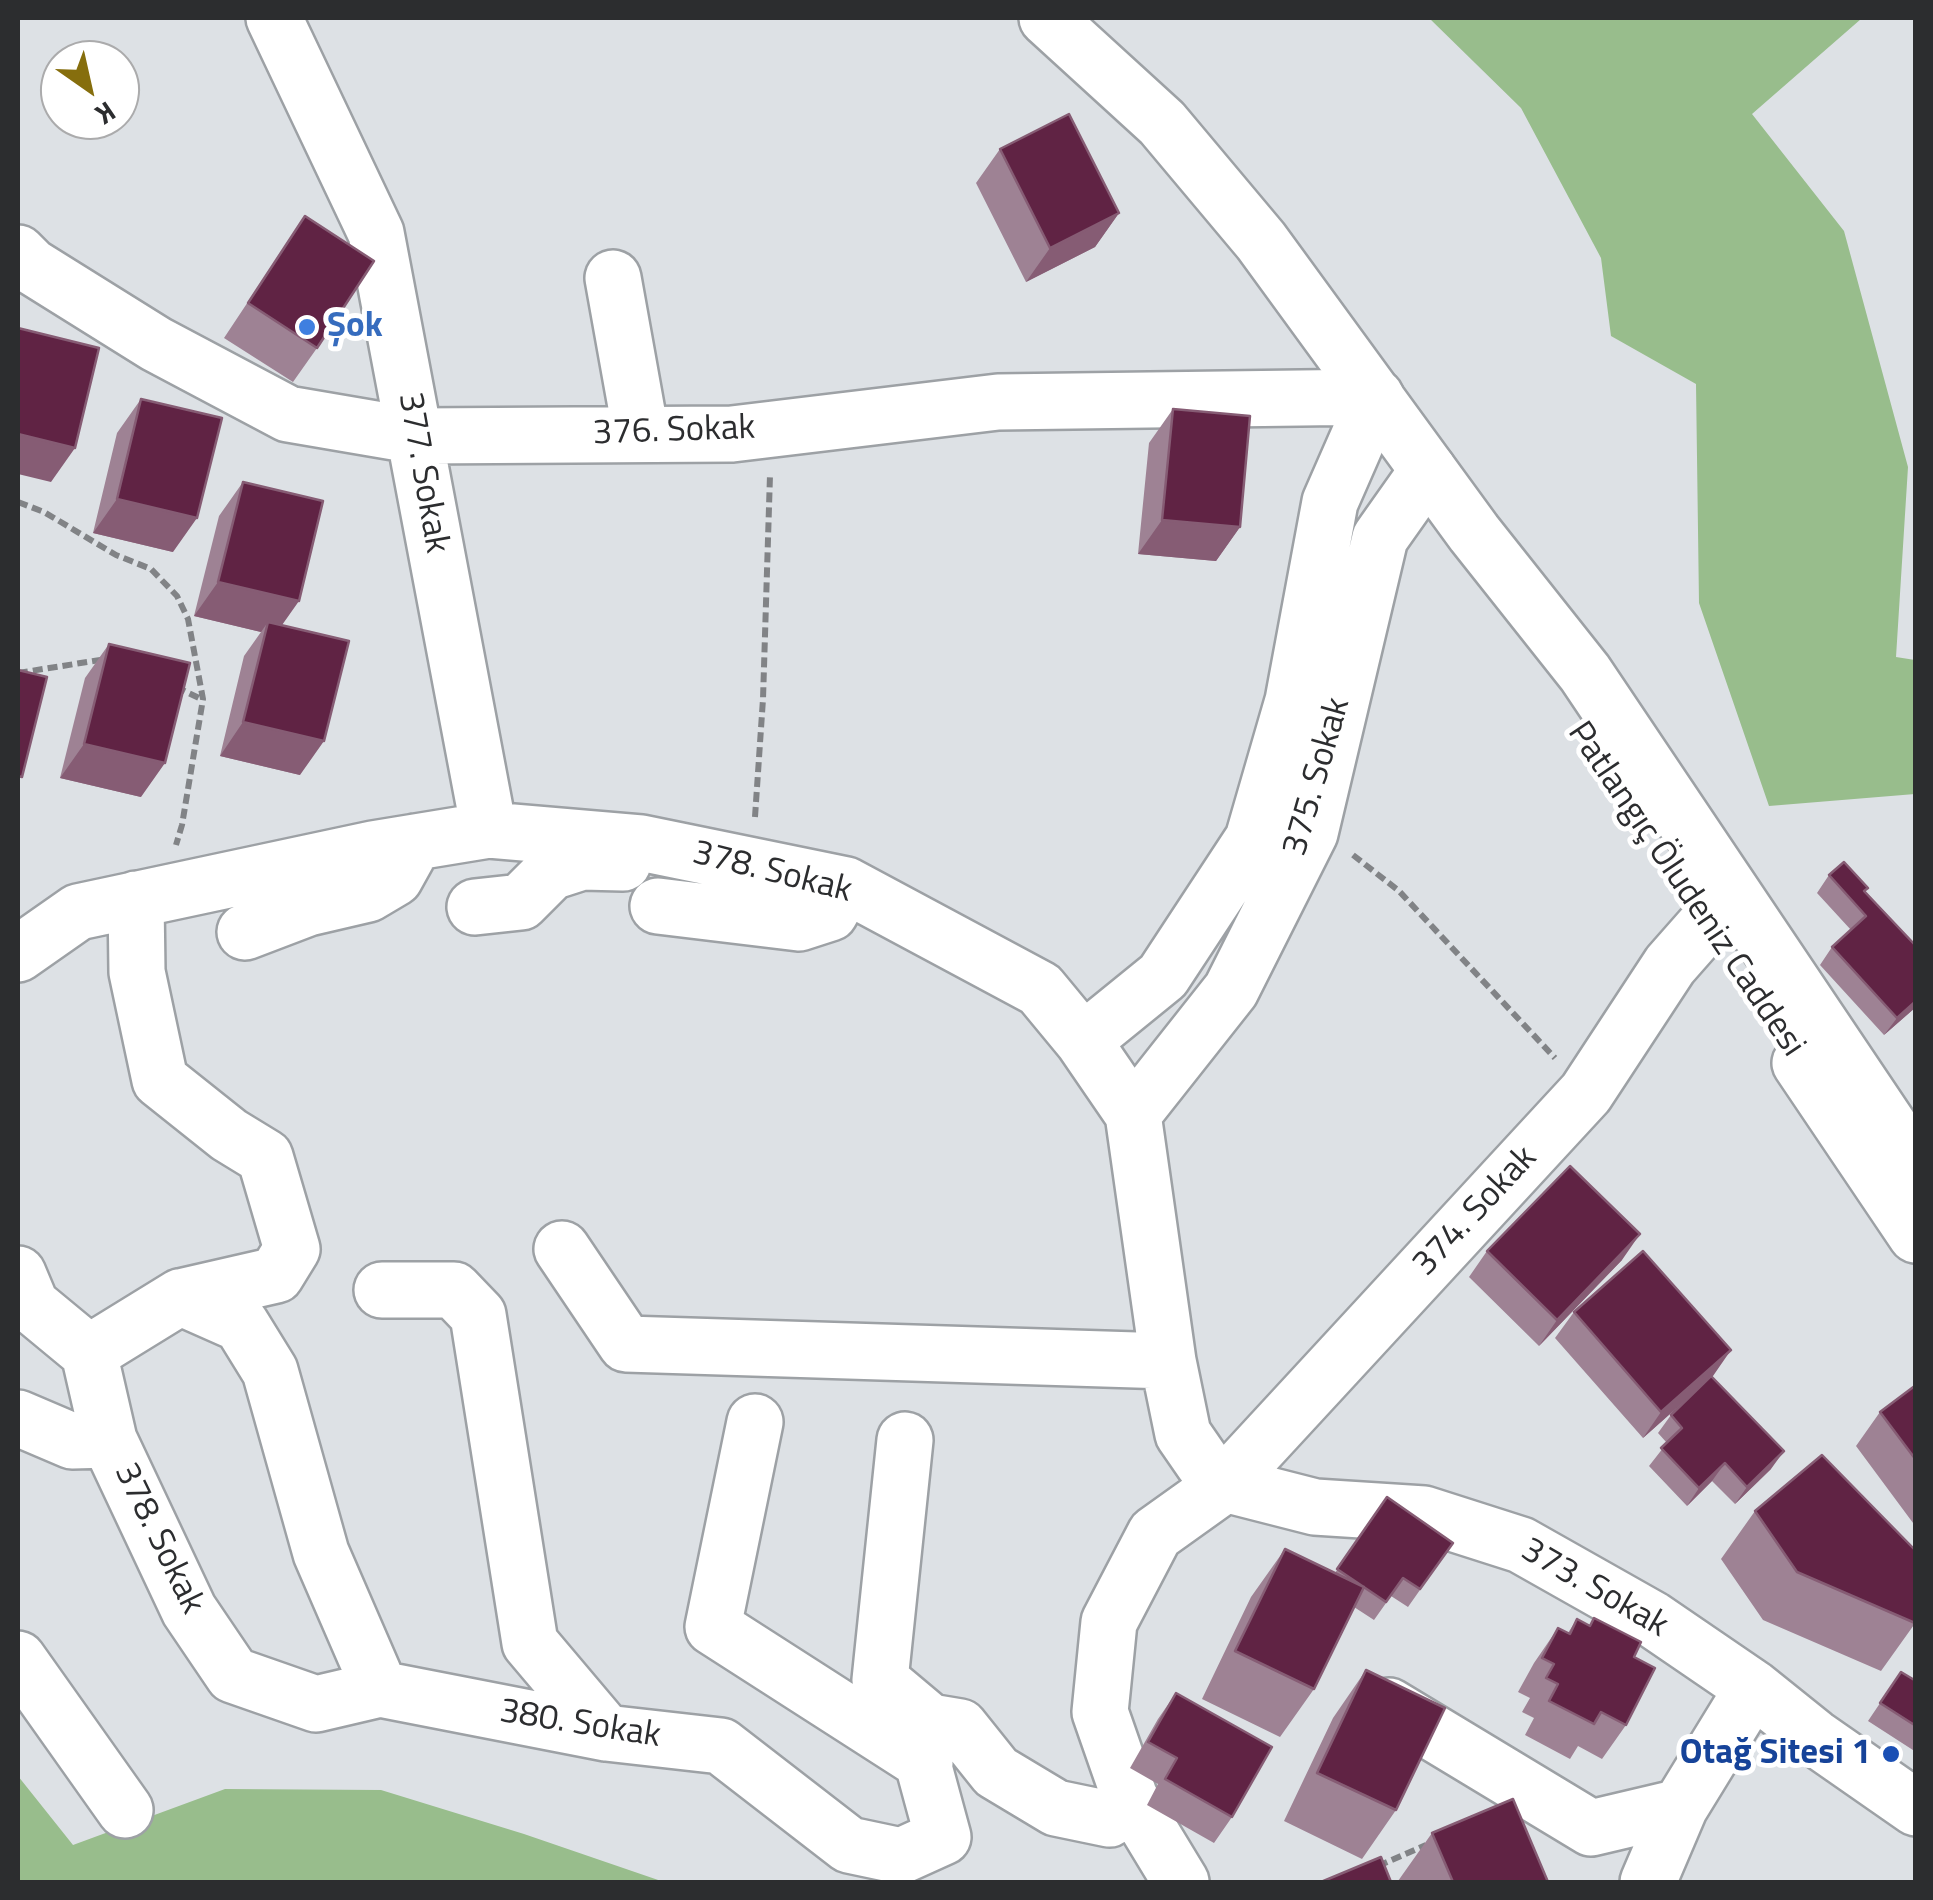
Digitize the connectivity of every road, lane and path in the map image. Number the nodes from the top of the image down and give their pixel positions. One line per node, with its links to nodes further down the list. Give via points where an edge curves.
1 (274, 18): 8 (street, 377. Sokak, via 376,233)
2 (1046, 18): 5 (street, Patlangıç Öludeniz Caddesi, via 1162,122 1262,241)
3 (22, 268): 8 (street, 376. Sokak, via 288,414)
4 (613, 278): 7 (street)
5 (1376, 397): 6 (street, 376. Sokak, via 998,402); 9 (street, Patlangıç Öludeniz Caddesi); 11 (street)
6 (771, 429): 7 (street, 376. Sokak); 22 (path)
7 (641, 434): 8 (street, 376. Sokak)
8 (417, 436): 18 (street, 377. Sokak)
9 (1428, 470): 12 (street, Patlangıç Öludeniz Caddesi); 13 (street, 375. Sokak)
10 (18, 502): 17 (path, via 152,569 188,620)
11 (1330, 502): 13 (street); 30 (street, via 1293,701 1253,839 1163,976)
12 (1474, 533): 27 (street, Patlangıç Öludeniz Caddesi, via 1559,700); 33 (street, Patlangıç Öludeniz Caddesi, via 1585,673)
13 (1380, 538): 19 (street, 375. Sokak)
14 (115, 660): 15 (path)
15 (18, 673)
16 (173, 686): 17 (path)
17 (202, 699): 21 (path)
18 (490, 830): 20 (street, 378. Sokak); 22 (street, 378. Sokak, via 641,842)
19 (1310, 833): 31 (path, via 1345,848 1399,891); 32 (street, 375. Sokak, via 1231,990)
20 (416, 842): 24 (street, 378. Sokak); 28 (street, via 395,878 368,894)
21 (173, 852)
22 (752, 866): 23 (street, 378. Sokak); 25 (street, via 582,862 551,872 521,902)
23 (846, 884): 26 (street, via 830,914 799,923); 30 (street, 378. Sokak, via 1040,989)
24 (136, 899): 29 (street, 378. Sokak, via 78,912); 38 (street, via 137,972 160,1080 265,1157 292,1248 276,1275)
25 (475, 906)
26 (658, 906)
27 (1707, 923): 31 (street, 374. Sokak, via 1670,965); 34 (street, Patlangıç Öludeniz Caddesi)
28 (245, 932)
29 (18, 954)
30 (1083, 1041): 32 (street, 378. Sokak)
31 (1586, 1092): 45 (street, 374. Sokak)
32 (1133, 1114): 40 (street, 378. Sokak)
33 (1916, 1166)
34 (1916, 1235)
35 (562, 1250): 40 (street, via 626,1344)
36 (18, 1274): 39 (street, via 32,1304)
37 (382, 1290): 50 (street, via 454,1290 478,1316 530,1643)
38 (180, 1296): 39 (street); 48 (street, via 241,1324 270,1371 321,1553)
39 (89, 1352): 43 (street, 378. Sokak)
40 (1168, 1362): 45 (street, 378. Sokak, via 1183,1434)
41 (18, 1418): 43 (street, via 72,1441)
42 (755, 1422): 51 (street, via 713,1627)
43 (109, 1440): 48 (street, 378. Sokak, via 189,1610 233,1675 316,1704)
44 (905, 1440): 51 (street, via 880,1680)
45 (1225, 1484): 47 (street, 373. Sokak, via 1316,1506 1424,1514 1521,1544 1652,1619); 52 (street, 374. Sokak, via 1156,1534 1109,1622 1100,1712)
46 (18, 1659): 55 (street)
47 (1753, 1688): 53 (street); 54 (street, 373. Sokak)
48 (380, 1690): 50 (street, 380. Sokak)
49 (1389, 1706): 53 (street, via 1591,1828)
50 (606, 1733): 51 (street, 380. Sokak, via 721,1746 849,1845 901,1856 943,1836)
51 (927, 1743): 52 (street, via 960,1728 996,1772 1056,1808 1109,1819)
52 (1130, 1798): 58 (street, 374. Sokak)
53 (1680, 1807): 59 (street)
54 (1916, 1808)
55 (126, 1810)
56 (1437, 1840): 57 (path)
57 (1373, 1868)
58 (1181, 1882)
59 (1648, 1882)

